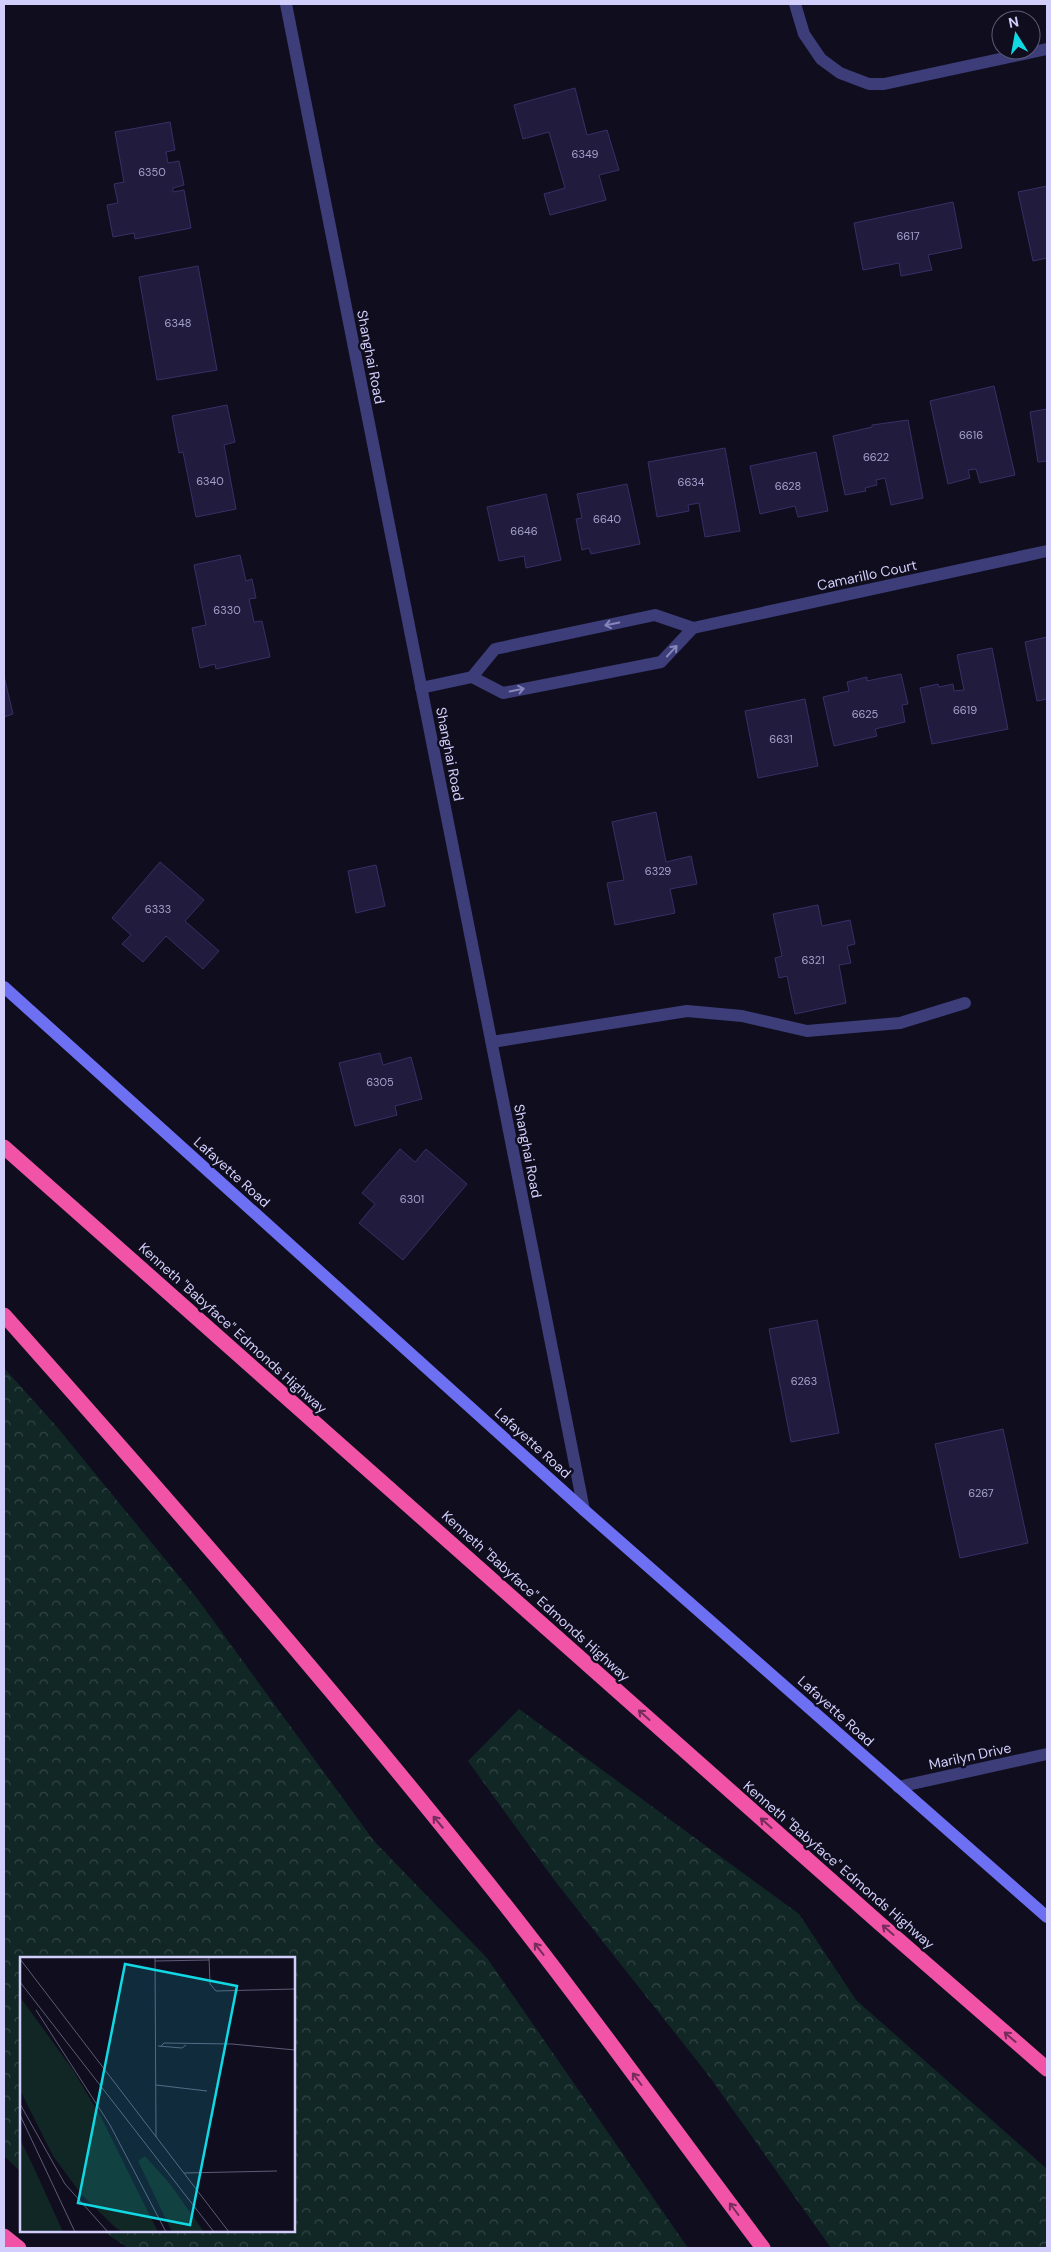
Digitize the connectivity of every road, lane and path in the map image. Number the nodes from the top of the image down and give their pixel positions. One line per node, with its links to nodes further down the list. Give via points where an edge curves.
1 (286, 4): 7 (street, Shanghai Road)
2 (794, 4): 3 (street, via 804,34 821,59 840,73 869,84 884,84)
3 (1047, 48)
4 (1047, 551): 5 (street, Camarillo Court)
5 (693, 628): 6 (street, one-way to 6, via 655,615 495,649); 6 (street, one-way to 5, via 503,692 661,662)
6 (472, 677): 7 (street)
7 (422, 688): 10 (street, Shanghai Road)
8 (4, 986): 13 (main road, Lafayette Road)
9 (965, 1003): 10 (street, via 900,1023 807,1031 742,1016 687,1011)
10 (492, 1042): 13 (street, Shanghai Road)
11 (4, 1147): 17 (highway, Kenneth "Babyface" Edmonds Highway, one-way to 11)
12 (4, 1316): 20 (highway, one-way to 12, via 475,1867 255,1600)
13 (584, 1510): 15 (main road, Lafayette Road)
14 (1047, 1754): 15 (street, Marilyn Drive)
15 (898, 1786): 16 (main road, Lafayette Road)
16 (1047, 1917)
17 (1047, 2069)
18 (4, 2236): 19 (highway)
19 (19, 2248)
20 (763, 2248)

